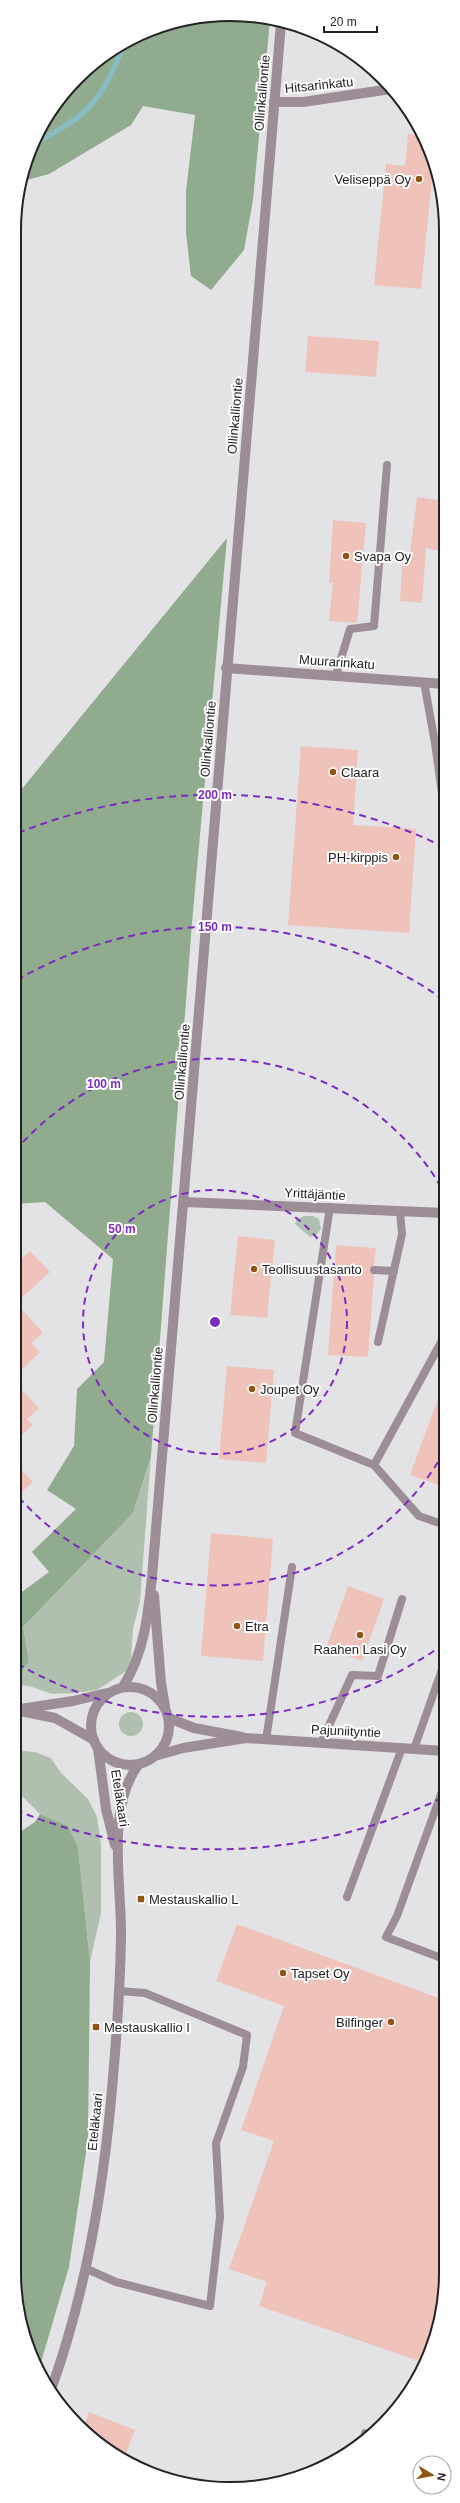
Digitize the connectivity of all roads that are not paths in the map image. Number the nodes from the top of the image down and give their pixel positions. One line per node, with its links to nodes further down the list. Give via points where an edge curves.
1 (281, 27): 3 (street, Ollinkalliontie)
2 (385, 90): 3 (street, Hitsarinkatu, via 303,102)
3 (274, 102): 5 (street, Ollinkalliontie)
4 (387, 465): 6 (lane, via 374,626 350,629)
5 (226, 668): 6 (street, Muurarinkatu); 10 (street, Ollinkalliontie)
6 (336, 675): 7 (street, Muurarinkatu)
7 (424, 682): 8 (street, Muurarinkatu); 9 (lane)
8 (439, 683)
9 (439, 772)
10 (184, 1202): 11 (street, Yrittäjäntie); 21 (street, Ollinkalliontie)
11 (330, 1207): 12 (street, Yrittäjäntie); 18 (lane, via 295,1433)
12 (400, 1211): 13 (street, Yrittäjäntie); 15 (lane, via 402,1234)
13 (439, 1213)
14 (374, 1270): 15 (lane)
15 (394, 1271): 16 (lane)
16 (378, 1342)
17 (439, 1346): 18 (lane)
18 (374, 1465): 19 (lane, via 419,1516)
19 (439, 1523)
20 (292, 1567): 30 (lane)
21 (152, 1577): 24 (street, Ollinkalliontie, via 142,1642 137,1661); 28 (street, Ollinkalliontie, via 161,1683)
22 (402, 1599): 31 (lane, via 378,1676 352,1675)
23 (439, 1678): 34 (lane)
24 (123, 1688): 25 (street); 28 (street, via 130,1686 147,1690 159,1699)
25 (111, 1692): 26 (street, via 85,1699); 32 (street, via 96,1706 92,1715 92,1732)
26 (21, 1709)
27 (21, 1711): 32 (street, via 55,1718)
28 (167, 1714): 29 (street, Pajuniityntie, via 194,1728); 36 (street, via 166,1742)
29 (246, 1738): 30 (street, Pajuniityntie); 36 (street, Pajuniityntie, via 183,1748)
30 (266, 1740): 31 (street, Pajuniityntie)
31 (320, 1743): 33 (street, Pajuniityntie)
32 (96, 1744): 37 (street, via 107,1757 119,1763); 39 (street, Eteläkaari, via 106,1809)
33 (402, 1748): 34 (street, Pajuniityntie); 40 (lane)
34 (414, 1749): 35 (street, Pajuniityntie)
35 (439, 1751)
36 (155, 1756): 37 (street)
37 (139, 1764): 39 (street, Eteläkaari, via 130,1775 122,1800)
38 (439, 1797): 41 (lane, via 397,1916 386,1937)
39 (117, 1853): 42 (street, Eteläkaari, via 121,1903)
40 (347, 1897)
41 (439, 1957)
42 (119, 1990): 43 (street, Eteläkaari, via 102,2180); 43 (lane, via 145,1993 248,2035 243,2067 216,2143 220,2217 210,2306 116,2282)
43 (87, 2269): 44 (street, Eteläkaari)
44 (53, 2384)

